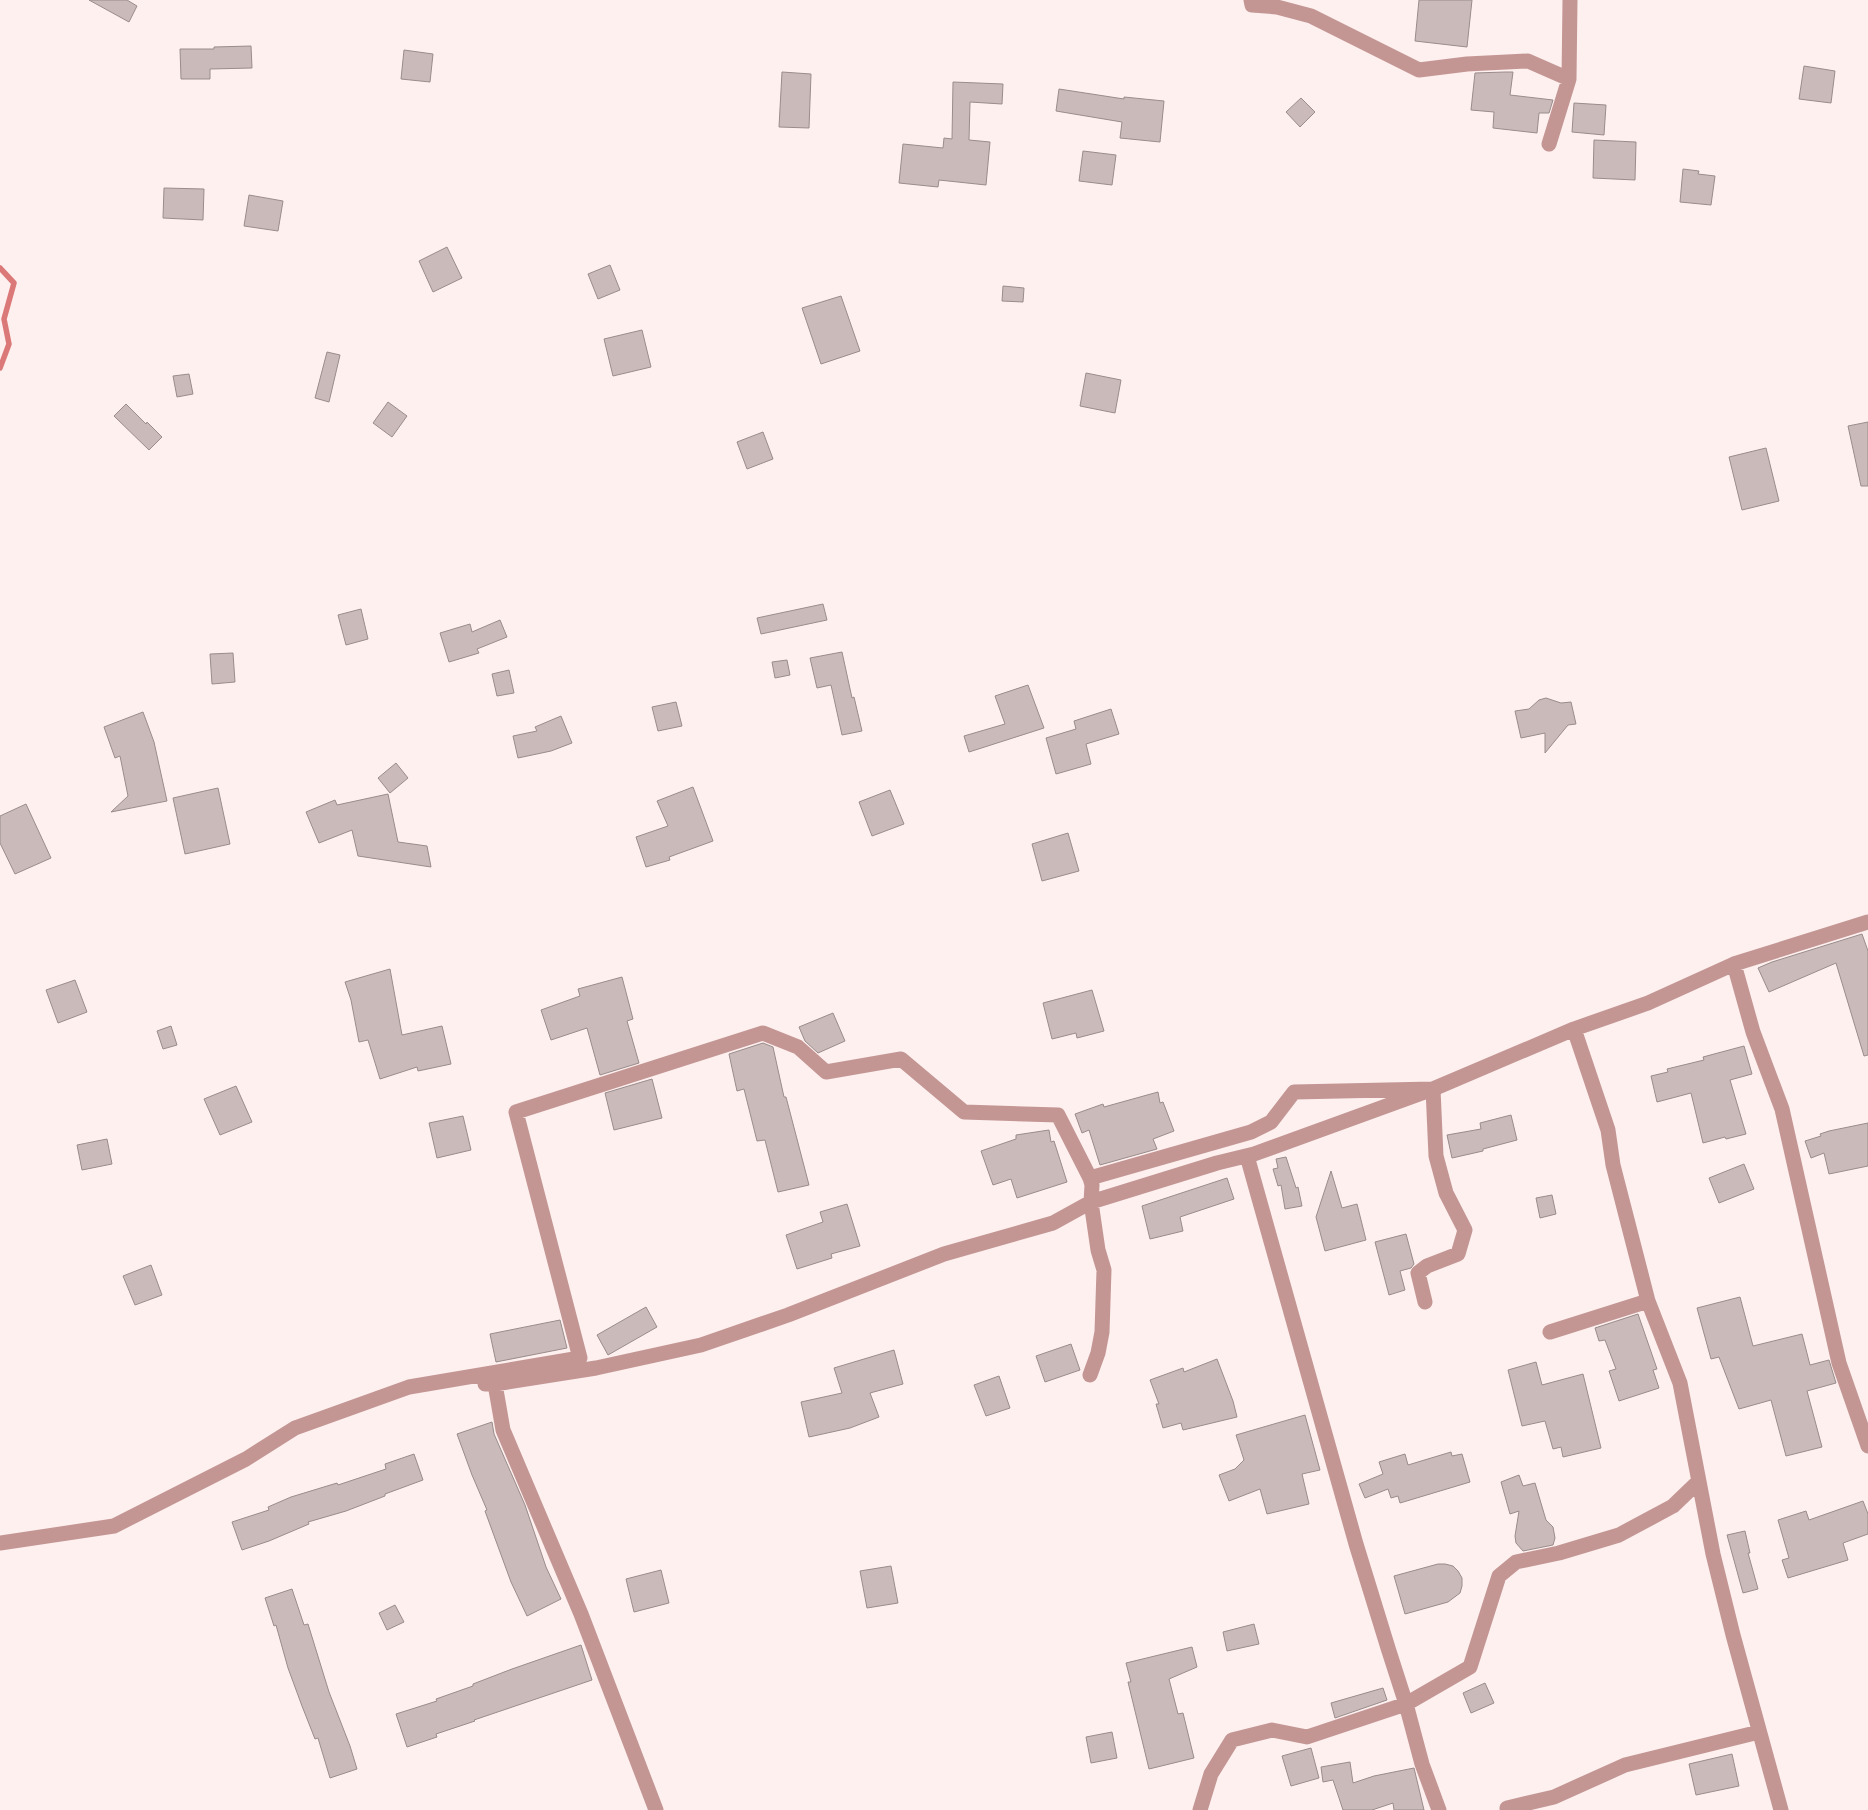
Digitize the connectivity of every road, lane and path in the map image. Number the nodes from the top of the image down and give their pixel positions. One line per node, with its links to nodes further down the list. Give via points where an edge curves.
1 (1251, 0): 3 (street, via 1252,4 1277,6 1311,16 1419,70 1528,61)
2 (1570, 0): 3 (street)
3 (1569, 79): 4 (street)
4 (1549, 144)
5 (1868, 922): 6 (street)
6 (1734, 964): 7 (street, via 1648,1003); 18 (street, via 1753,1032 1782,1109 1839,1363)
7 (1574, 1029): 8 (street); 12 (street, via 1608,1130 1613,1165)
8 (1433, 1089): 9 (street); 10 (street, via 1294,1092 1271,1122 1251,1132); 13 (street, via 1436,1156 1446,1193 1465,1230 1458,1254 1418,1272)
9 (1246, 1156): 11 (street); 21 (street, via 1359,1553)
10 (1090, 1178): 11 (street); 17 (street, via 1058,1115 964,1112 901,1059 826,1072 798,1047 763,1033 516,1112 580,1358)
11 (1091, 1202): 15 (street, via 1104,1270 1102,1332); 16 (street, via 1053,1223 944,1254 788,1316 700,1345 596,1368)
12 (1648, 1301): 14 (street); 19 (street, via 1680,1383)
13 (1425, 1302)
14 (1550, 1332)
15 (1090, 1375)
16 (495, 1384): 17 (street); 24 (street, via 503,1430 581,1614)
17 (409, 1387): 20 (street, via 296,1428 246,1459 114,1526)
18 (1868, 1446)
19 (1699, 1481): 21 (street, via 1674,1506 1619,1536 1559,1554 1516,1562 1499,1576 1470,1667); 22 (street, via 1713,1554)
20 (0, 1544)
21 (1406, 1704): 25 (street, via 1307,1737 1272,1730 1232,1740 1211,1774); 26 (street, via 1422,1764)
22 (1759, 1732): 23 (street, via 1625,1765 1554,1797); 27 (street)
23 (1507, 1808)
24 (656, 1810)
25 (1200, 1810)
26 (1439, 1810)
27 (1781, 1810)

